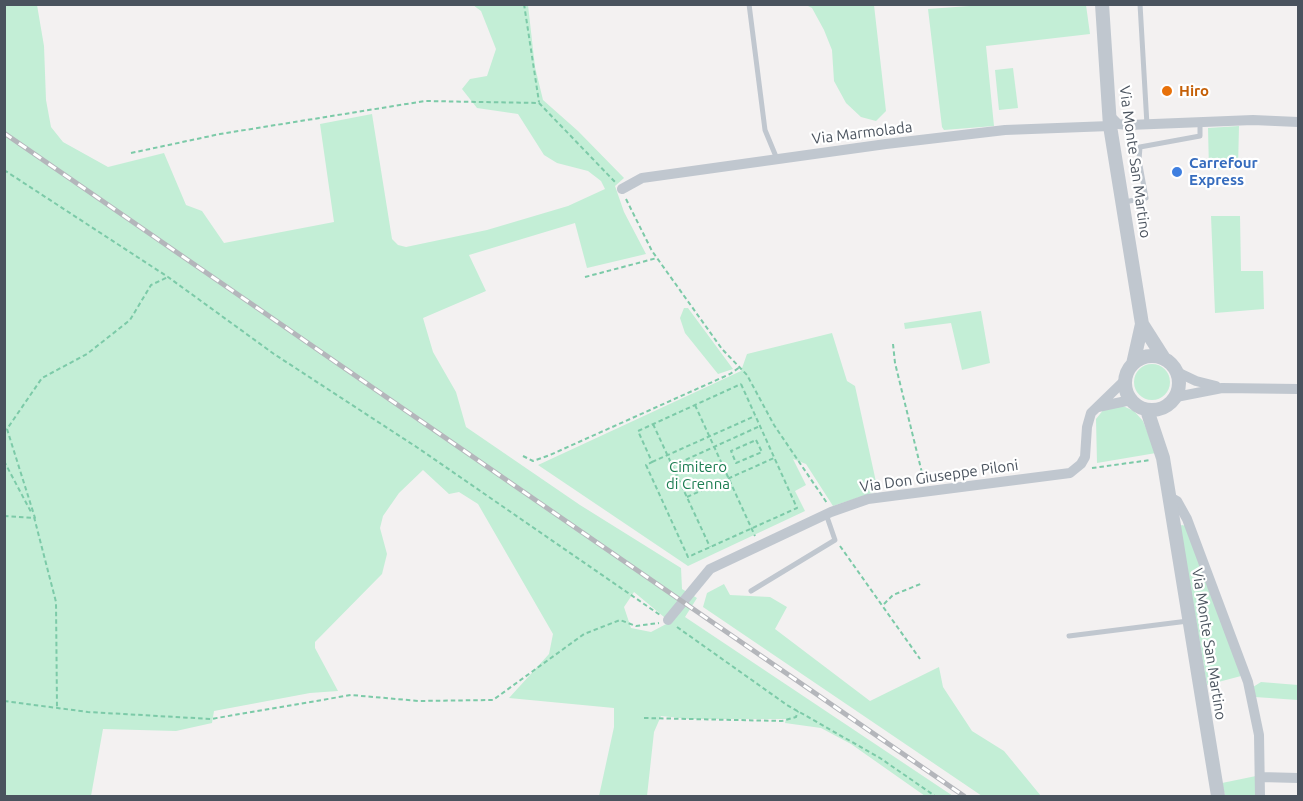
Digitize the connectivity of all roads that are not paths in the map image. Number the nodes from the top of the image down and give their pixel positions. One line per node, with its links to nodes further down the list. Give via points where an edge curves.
1 (749, 4): 9 (lane, via 765,130)
2 (1102, 4): 8 (street, Via Monte San Martino)
3 (1140, 4): 7 (lane)
4 (1299, 122): 5 (street)
5 (1200, 123): 7 (street); 11 (lane, via 1200,136 1140,147 1146,198)
6 (1129, 125): 7 (street); 8 (street); 8 (street)
7 (1147, 125)
8 (1111, 127): 9 (street, Via Marmolada, via 1005,130); 11 (street, Via Monte San Martino)
9 (777, 159): 10 (street, Via Marmolada, via 642,178)
10 (622, 189)
11 (1122, 202): 12 (street, Via Monte San Martino)
12 (1142, 324): 13 (street, Via Monte San Martino); 14 (street, Via Monte San Martino)
13 (1163, 357): 14 (street, via 1147,356); 15 (street)
14 (1133, 363): 16 (street)
15 (1178, 372): 17 (street); 20 (street, via 1179,389)
16 (1125, 380): 19 (street); 21 (street)
17 (1222, 388): 18 (street); 20 (street)
18 (1299, 389)
19 (1131, 400): 21 (street); 22 (street)
20 (1171, 401): 22 (street); 23 (street, Via Monte San Martino, via 1162,422)
21 (1095, 408): 25 (street, Via Don Giuseppe Piloni, via 1089,420 1087,450 1081,465 1070,473 868,499)
22 (1147, 410): 23 (street, Via Monte San Martino)
23 (1163, 458): 24 (street, Via Monte San Martino)
24 (1170, 496): 28 (street, Via Monte San Martino); 30 (street, Via Monte San Martino, via 1187,519 1248,682 1259,735)
25 (829, 513): 26 (lane, via 835,540); 27 (street, Via Don Giuseppe Piloni, via 710,569)
26 (751, 591)
27 (668, 620)
28 (1188, 621): 29 (lane); 32 (street, Via Monte San Martino)
29 (1069, 636)
30 (1260, 777): 31 (street); 33 (street, Via Monte San Martino)
31 (1299, 778)
32 (1218, 796)
33 (1260, 796)

